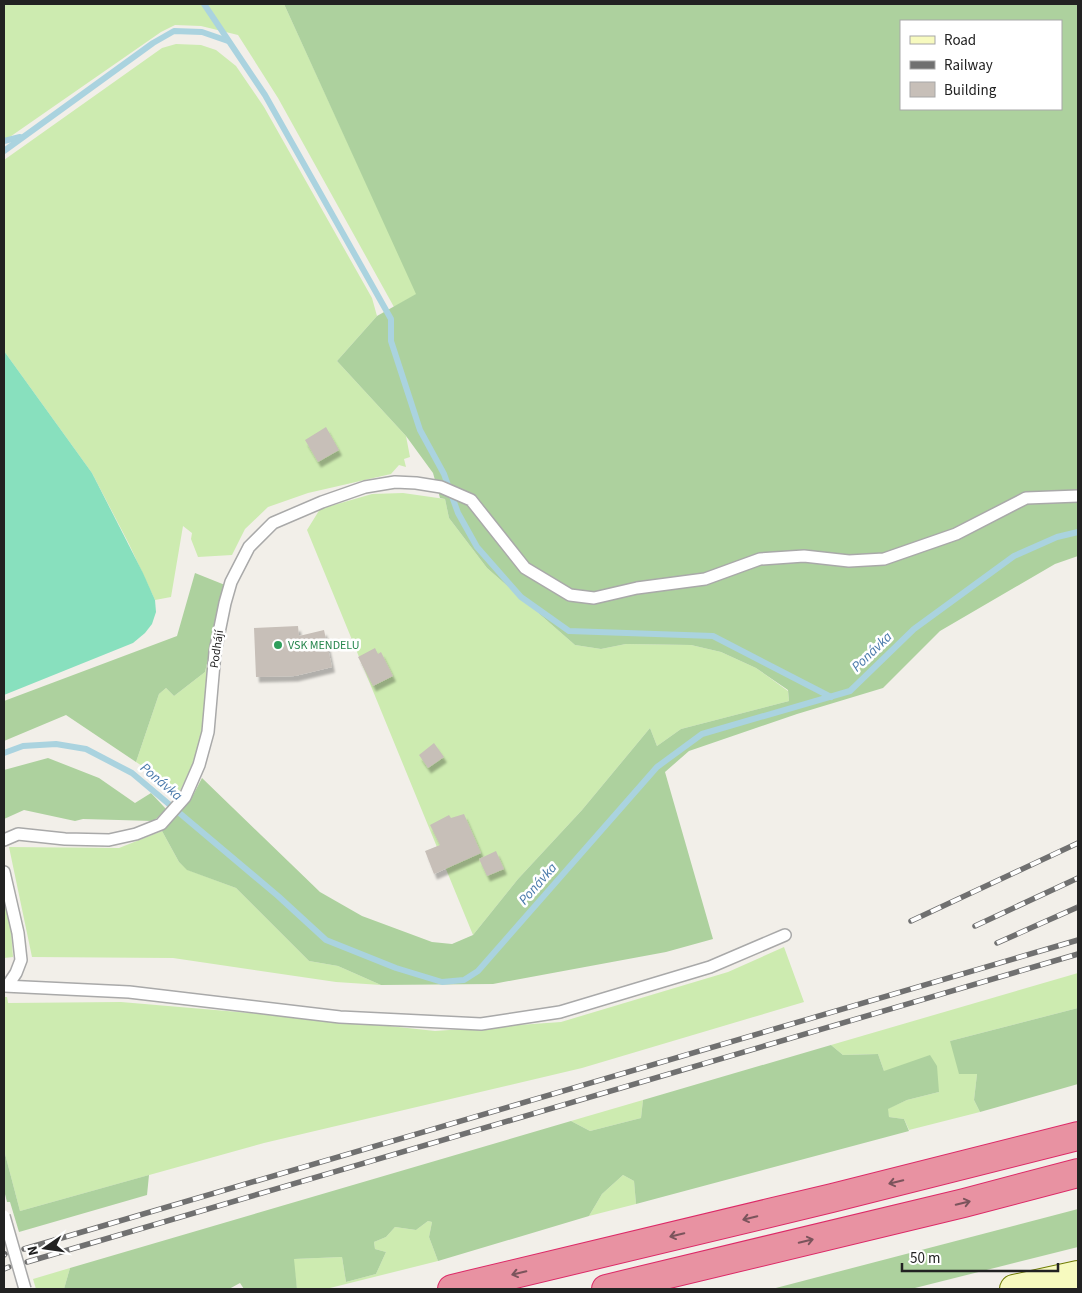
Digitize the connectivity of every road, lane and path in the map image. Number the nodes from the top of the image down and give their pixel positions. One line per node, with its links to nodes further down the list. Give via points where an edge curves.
1 (1078, 496): 2 (lane, Podhájí, via 1026,498 956,534 884,559 849,561 804,556 760,559 705,579 636,588 594,598 570,595 525,568 467,499 441,486 405,482 365,487 273,523 249,547 231,582 225,603 215,652 208,732 199,765 185,797 161,824 109,840 65,840 18,834)
2 (4, 840)
3 (4, 872): 5 (lane, via 21,960)
4 (785, 935): 5 (lane, via 710,967 560,1012 481,1024 340,1017 129,992)
5 (6, 985)
6 (1078, 1130): 8 (highway)
7 (1078, 1136): 8 (highway)
8 (1029, 1149): 13 (highway, one-way to 13)
9 (1078, 1173): 14 (highway, one-way to 9)
10 (4, 1216): 12 (lane, bridge)
11 (1078, 1275): 15 (street)
12 (25, 1289)
13 (452, 1289)
14 (606, 1289)
15 (1014, 1289)

